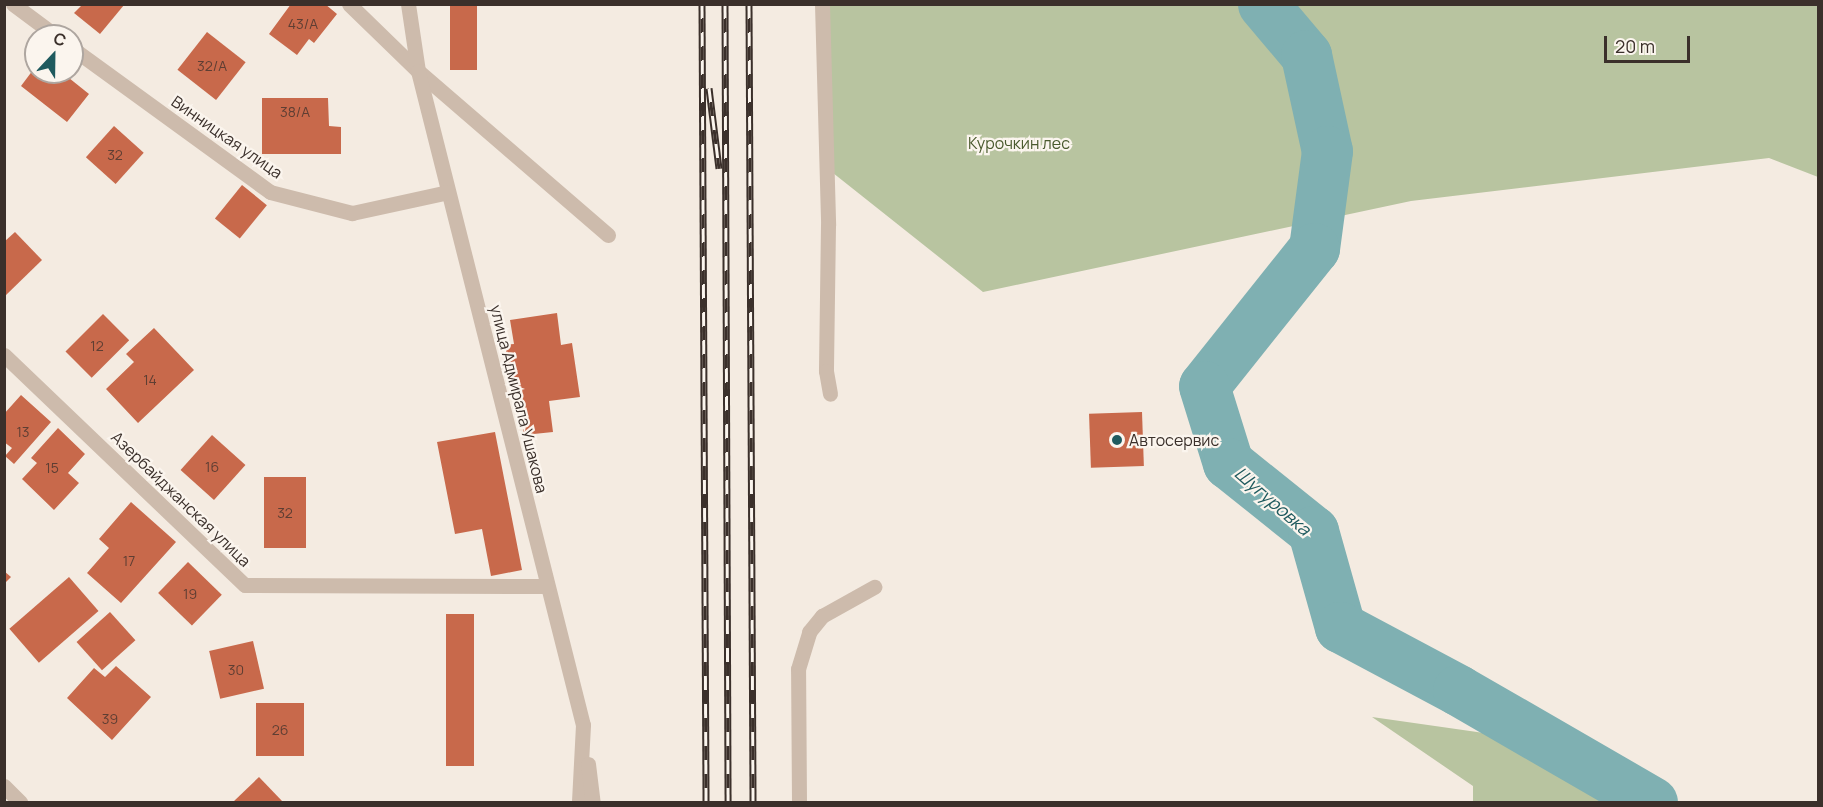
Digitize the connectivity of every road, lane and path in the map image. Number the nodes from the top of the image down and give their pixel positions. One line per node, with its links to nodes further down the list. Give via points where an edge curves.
1 (13, 4): 5 (street)
2 (350, 4): 7 (street)
3 (408, 4): 7 (street, улица Адмирала Ушакова)
4 (822, 4): 11 (street, via 828,225 826,371)
5 (40, 24)
6 (84, 57): 8 (street, Винницкая улица, via 270,192 352,213)
7 (418, 71): 8 (street, улица Адмирала Ушакова); 9 (street)
8 (448, 192): 12 (street, улица Адмирала Ушакова)
9 (608, 235)
10 (4, 355): 12 (street, Азербайджанская улица, via 245,585)
11 (830, 394)
12 (547, 586): 14 (street, улица Адмирала Ушакова)
13 (874, 587): 19 (street, via 822,616 809,632 798,669)
14 (583, 725): 17 (street, улица Адмирала Ушакова); 18 (street)
15 (4, 786): 16 (street)
16 (20, 802)
17 (579, 802)
18 (593, 802)
19 (799, 802)

